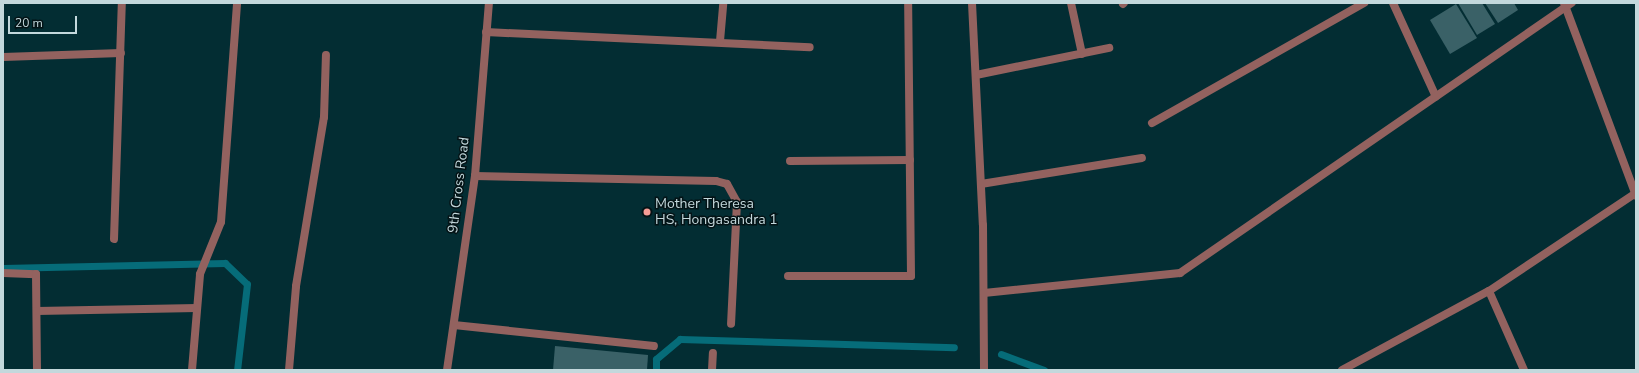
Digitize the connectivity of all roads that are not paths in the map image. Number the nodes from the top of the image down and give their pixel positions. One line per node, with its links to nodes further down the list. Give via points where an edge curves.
1 (122, 3): 15 (street)
2 (237, 3): 33 (street, via 221,222 200,274)
3 (488, 3): 11 (street, 9th Cross Road)
4 (723, 3): 12 (street)
5 (908, 3): 23 (street)
6 (972, 3): 19 (street)
7 (1072, 3): 16 (street)
8 (1364, 3): 21 (street)
9 (1393, 3): 20 (street)
10 (1568, 5): 20 (street); 27 (street)
11 (486, 32): 12 (street); 25 (street, 9th Cross Road)
12 (720, 41): 13 (street)
13 (810, 47)
14 (1109, 48): 16 (street)
15 (121, 53): 18 (street); 28 (street)
16 (1082, 54): 19 (street)
17 (326, 55): 41 (street, via 324,117 296,286)
18 (3, 57)
19 (976, 76): 26 (street)
20 (1436, 97): 32 (street, via 1180,273)
21 (1152, 123)
22 (1142, 158): 26 (street)
23 (910, 160): 24 (street); 30 (street, via 911,276)
24 (790, 161)
25 (474, 176): 35 (street, via 716,181 727,184 737,202); 36 (street, 9th Cross Road)
26 (981, 184): 32 (street)
27 (1636, 194): 31 (street)
28 (114, 239)
29 (3, 273): 34 (street, via 36,274)
30 (788, 276)
31 (1489, 291): 45 (street); 46 (street)
32 (984, 293): 44 (street)
33 (197, 308): 34 (street); 40 (street)
34 (37, 311): 39 (street)
35 (731, 324)
36 (454, 325): 37 (street); 42 (street, 9th Cross Road)
37 (654, 346)
38 (713, 353): 43 (street)
39 (37, 370)
40 (192, 370)
41 (289, 370)
42 (447, 370)
43 (712, 370)
44 (984, 370)
45 (1342, 370)
46 (1524, 370)

